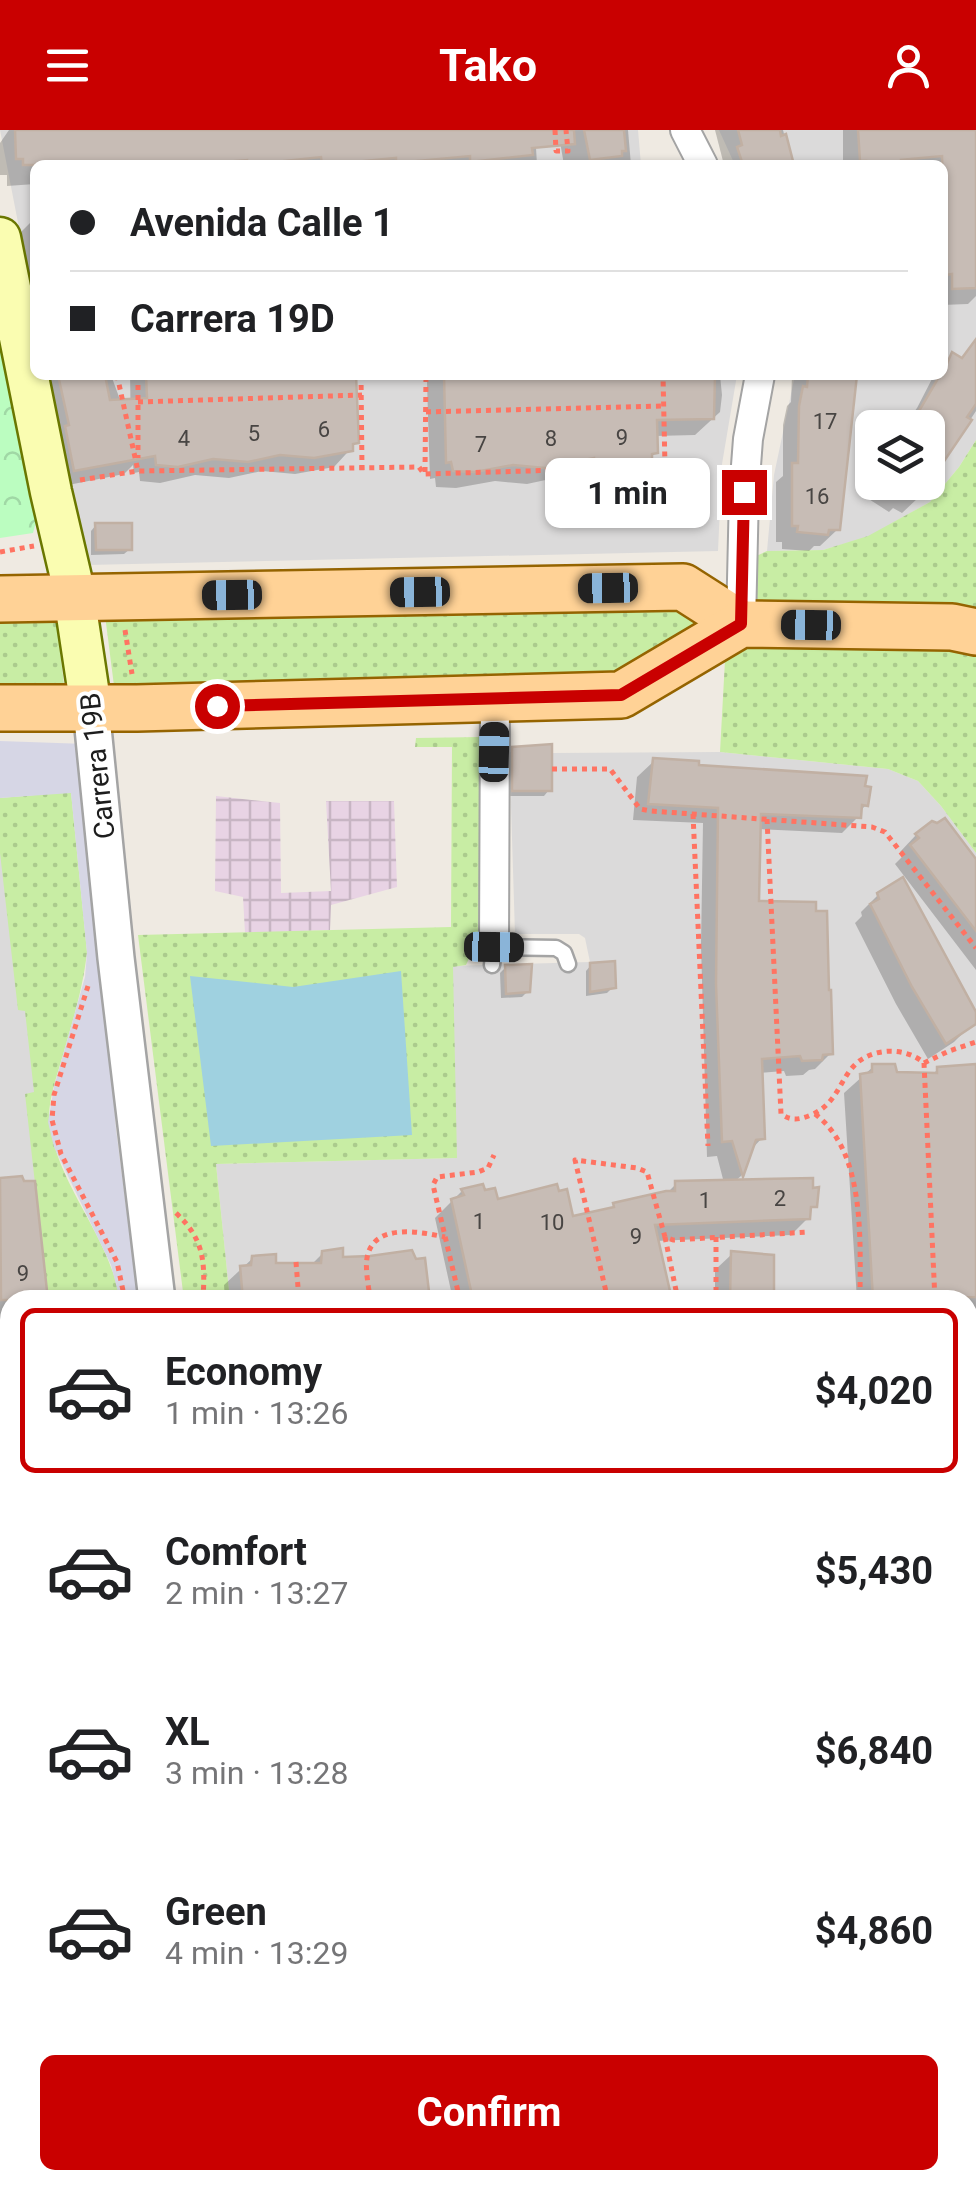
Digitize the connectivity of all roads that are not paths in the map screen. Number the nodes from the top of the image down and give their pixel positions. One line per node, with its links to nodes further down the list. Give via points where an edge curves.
1 (686, 130): 2 (street)
2 (701, 160)
3 (0, 238): 4 (main road, Carrera 19B)
4 (30, 359)
5 (35, 380): 7 (main road, Carrera 19B, via 62,489)
6 (759, 380): 9 (street, via 744,492)
7 (75, 598): 8 (main road); 9 (main road, via 683,587); 13 (main road, Carrera 19B)
8 (0, 599)
9 (741, 624): 10 (main road); 11 (main road, via 621,695)
10 (976, 632)
11 (495, 696): 13 (main road); 14 (street, via 502,807)
12 (0, 708): 13 (main road)
13 (91, 708): 16 (street, Carrera 19B)
14 (493, 956): 15 (lane, via 556,948)
15 (568, 964)
16 (156, 1290)

